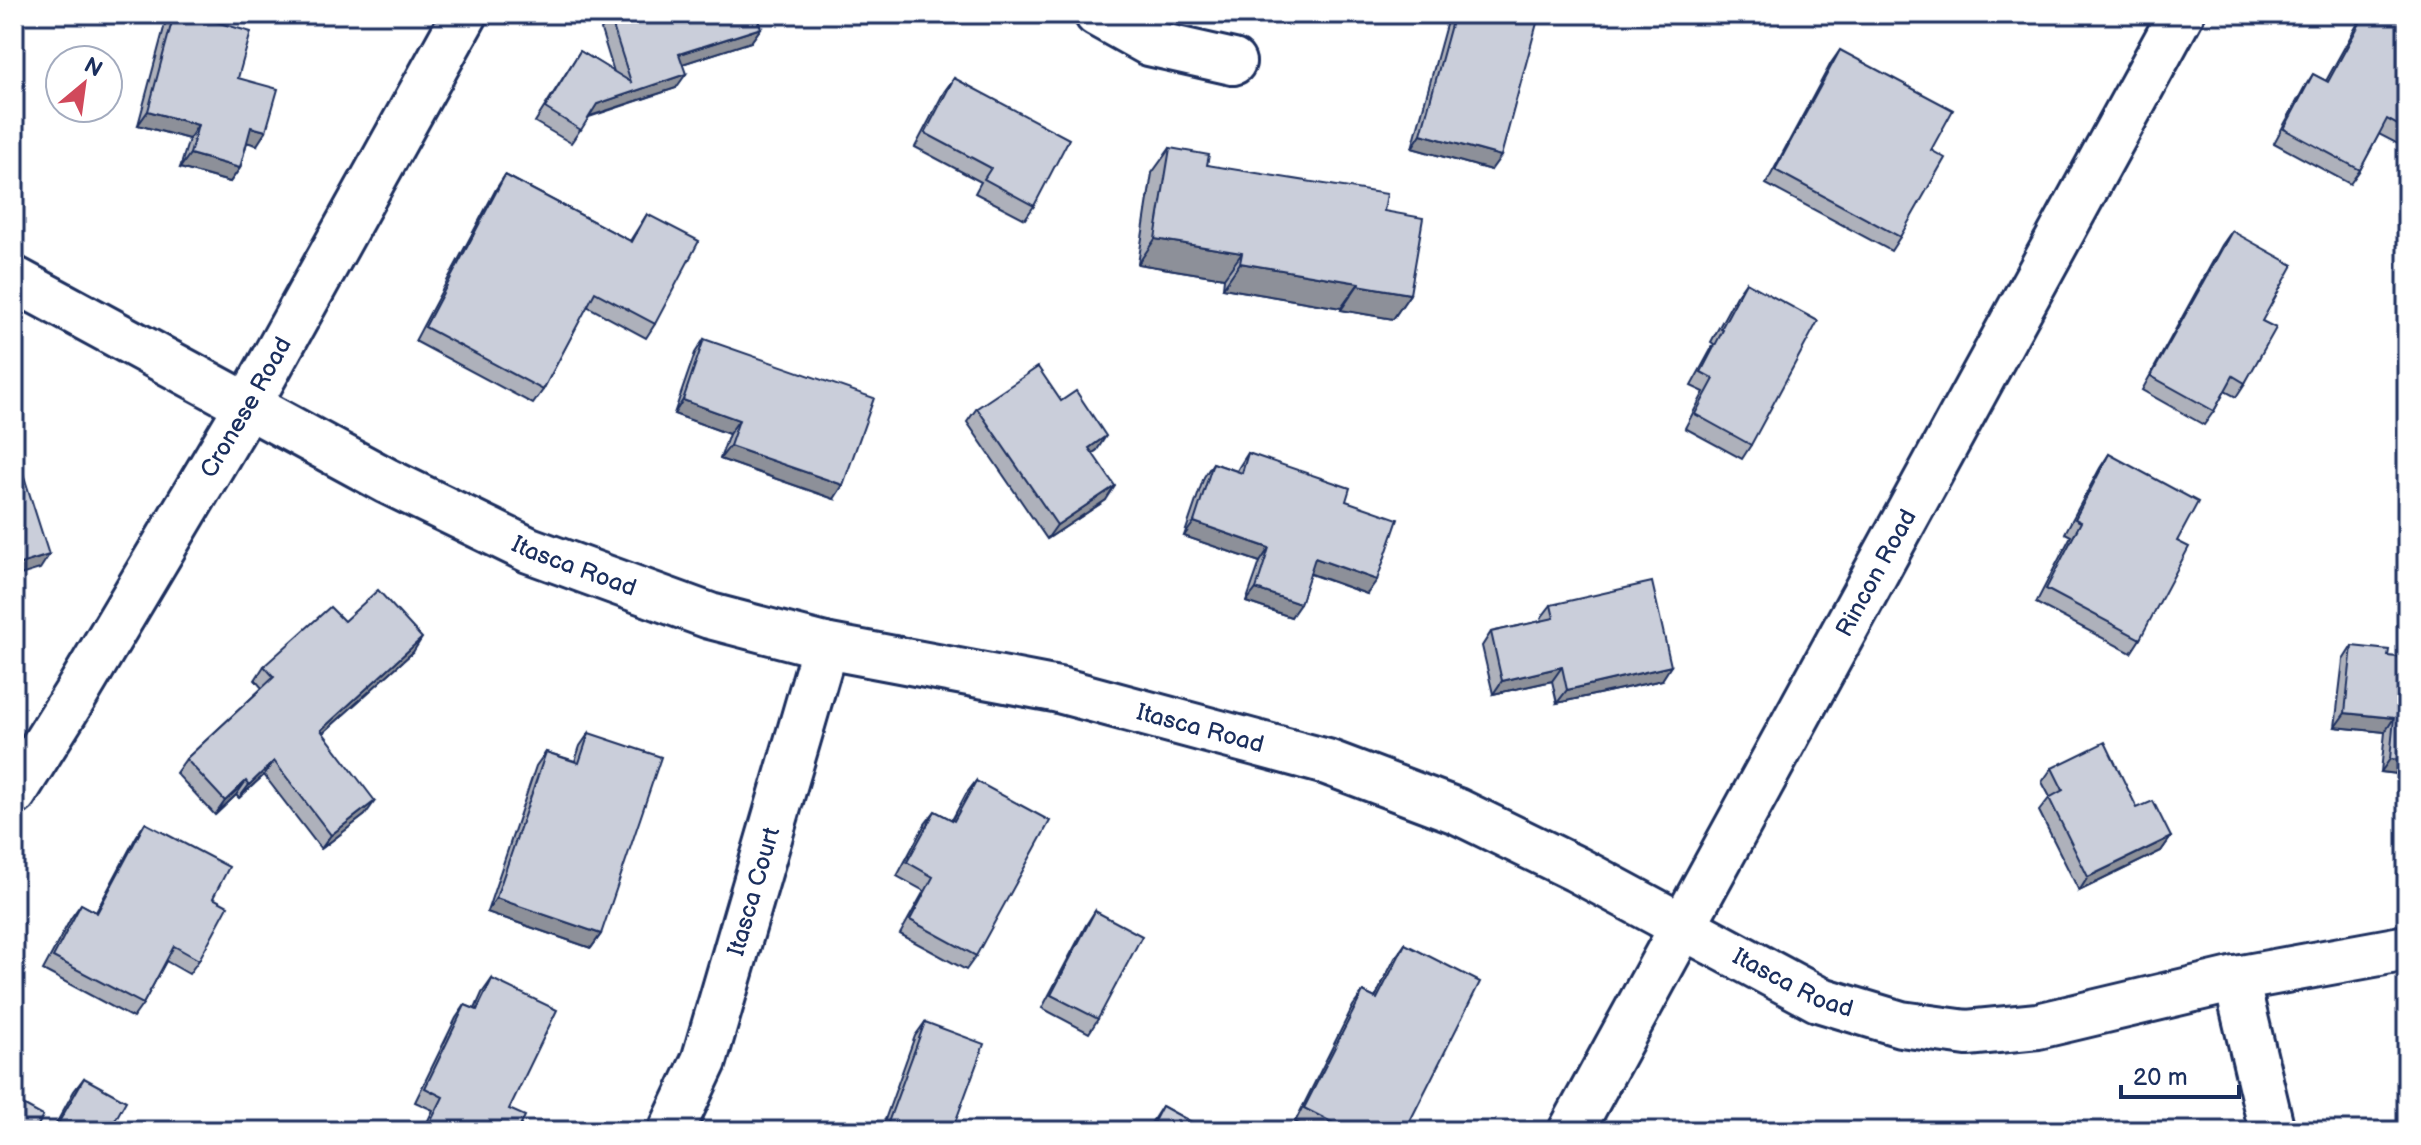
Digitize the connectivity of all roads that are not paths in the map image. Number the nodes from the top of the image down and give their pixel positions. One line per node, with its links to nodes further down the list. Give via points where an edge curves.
1 (465, 14): 6 (street, Cronese Road)
2 (1097, 14): 4 (street, via 1149,43)
3 (2181, 14): 9 (street, Rincon Road)
4 (1233, 62)
5 (14, 279): 6 (street, Itasca Road)
6 (248, 405): 7 (street, Itasca Road, via 529,550 710,616); 8 (street, Cronese Road)
7 (825, 646): 9 (street, Itasca Road, via 1059,690 1327,762 1457,811); 12 (street, Itasca Court, via 704,1061)
8 (14, 793)
9 (1683, 926): 11 (street, Itasca Road, via 1818,999 1901,1024 1967,1033 2038,1026); 13 (street, Rincon Road)
10 (2407, 948): 11 (street, Itasca Road)
11 (2236, 979): 14 (street)
12 (671, 1131)
13 (1571, 1131)
14 (2272, 1131)

